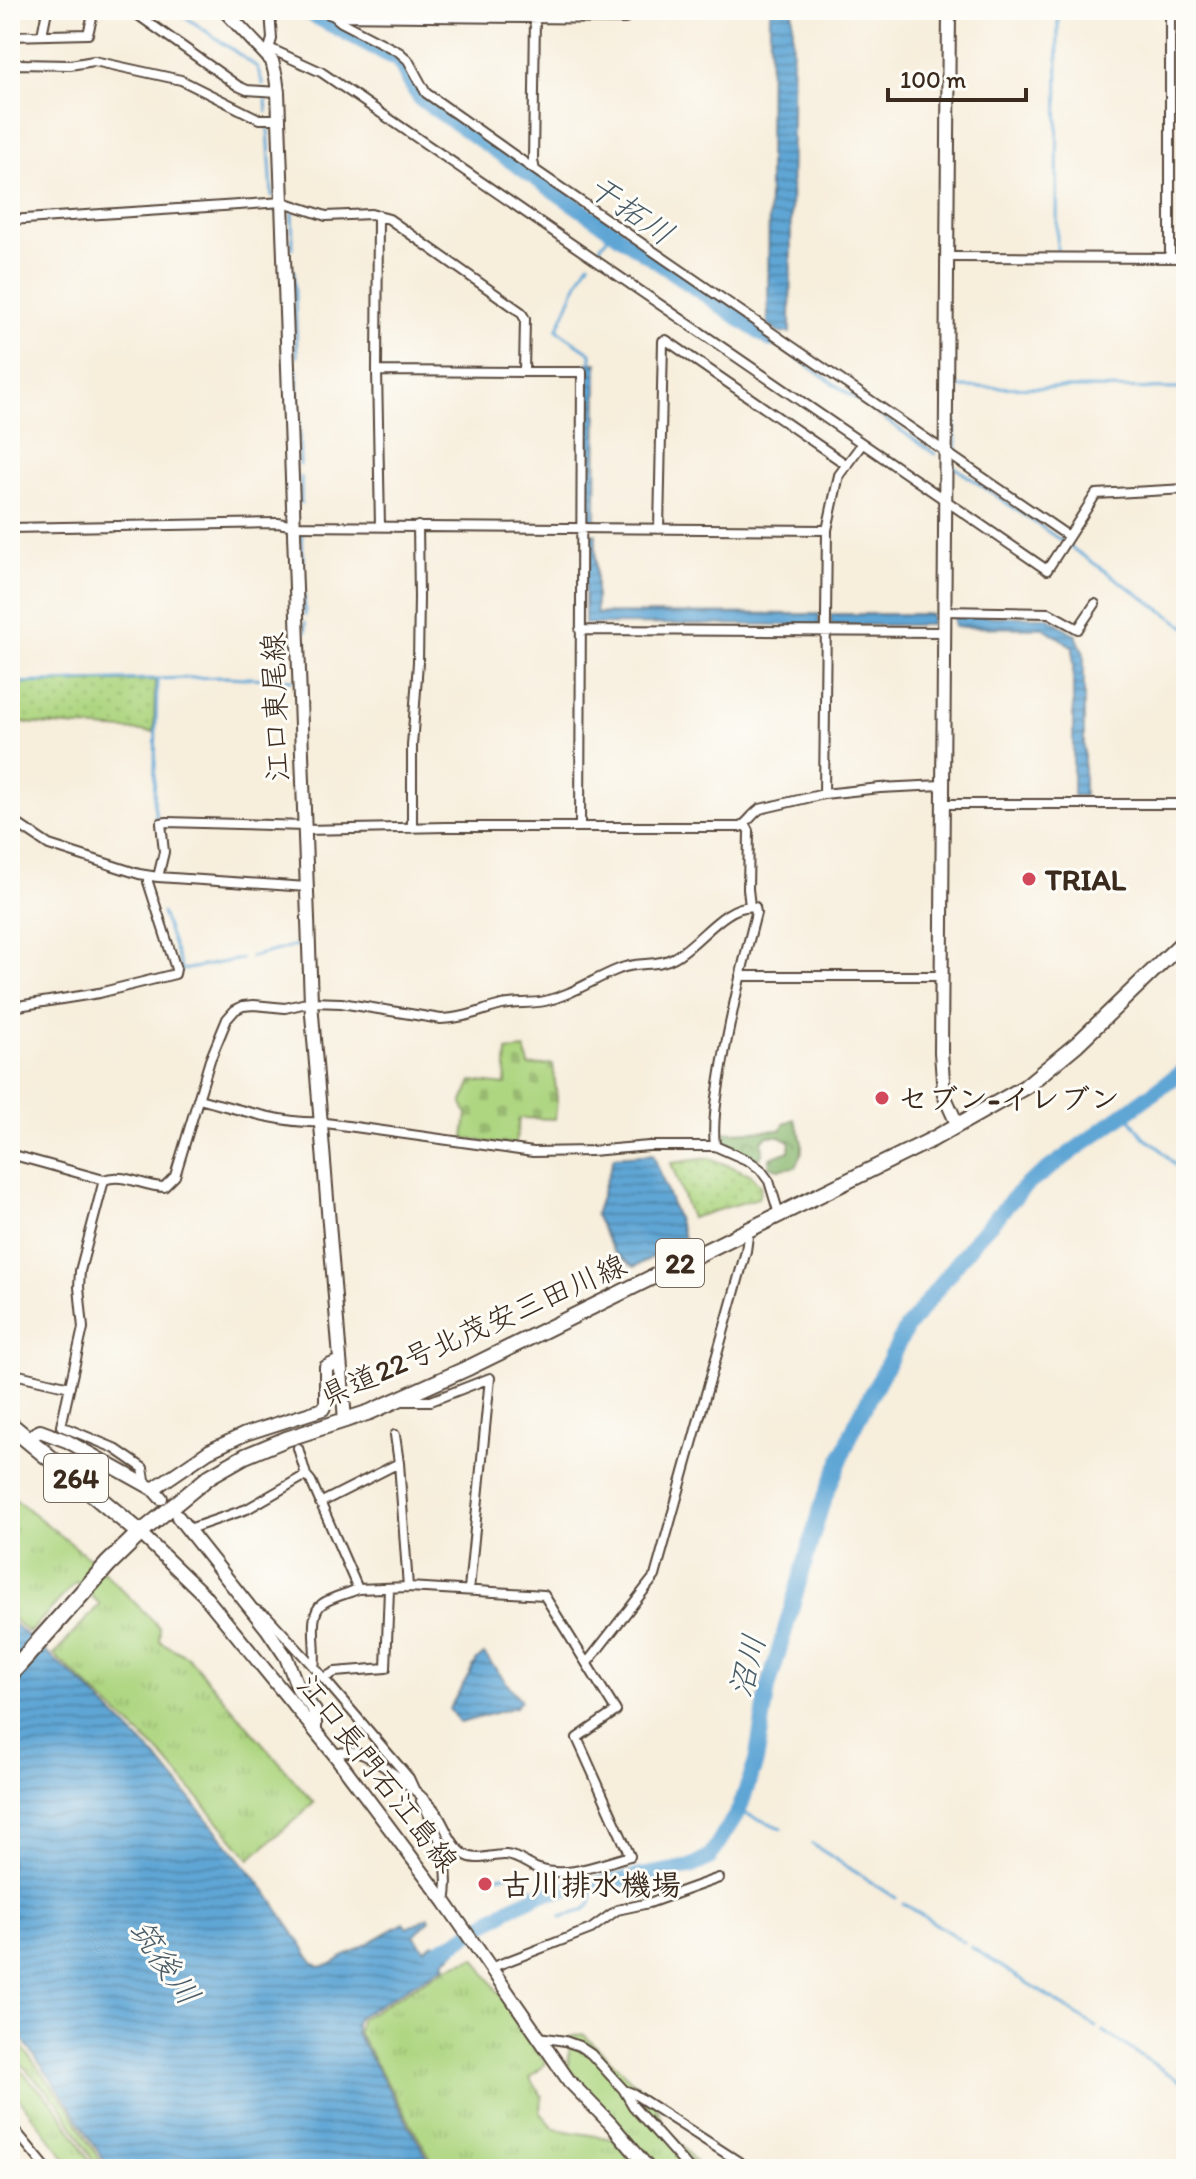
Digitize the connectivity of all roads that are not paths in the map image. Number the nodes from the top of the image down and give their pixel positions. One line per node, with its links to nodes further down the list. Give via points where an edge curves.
1 (47, 10): 13 (street)
2 (94, 10): 13 (street, via 88,34)
3 (131, 10): 17 (street, via 238,86)
4 (224, 10): 15 (main road, 江口東尾線)
5 (270, 10): 15 (street)
6 (318, 10): 11 (street)
7 (625, 10): 12 (street, via 625,19)
8 (949, 10): 23 (main road)
9 (1170, 10): 24 (street)
10 (457, 13): 11 (street); 12 (street)
11 (334, 16): 19 (street, via 399,52 426,93)
12 (535, 18): 19 (street)
13 (42, 35): 14 (street)
14 (10, 36)
15 (268, 51): 17 (main road, 江口東尾線); 28 (street, via 321,72)
16 (10, 66): 18 (street, via 94,61 181,80 259,119)
17 (278, 92): 18 (main road, 江口東尾線)
18 (280, 119): 20 (main road, 江口東尾線)
19 (535, 170): 29 (street)
20 (283, 202): 21 (street, via 326,216); 22 (street); 33 (main road, 江口東尾線)
21 (378, 215): 26 (street); 27 (street, via 521,312)
22 (10, 220)
23 (947, 257): 24 (street); 29 (main road)
24 (1170, 258): 25 (street)
25 (1186, 258)
26 (377, 371): 27 (street); 34 (street)
27 (524, 372): 37 (street, via 582,372)
28 (862, 444): 30 (street); 32 (street)
29 (945, 452): 32 (main road); 40 (street)
30 (847, 465): 38 (street, via 663,341); 39 (street, via 839,475)
31 (1186, 489): 40 (street, via 1096,494)
32 (944, 500): 40 (street, via 1047,570); 42 (main road)
33 (295, 526): 34 (street); 36 (street); 53 (main road, 江口東尾線)
34 (380, 526): 35 (street)
35 (418, 526): 37 (street); 54 (street)
36 (10, 528)
37 (581, 528): 38 (street); 43 (street)
38 (659, 529): 39 (street)
39 (827, 530): 44 (street)
40 (1066, 541)
41 (1095, 604): 42 (street, via 1078,629 1049,613)
42 (943, 611): 45 (main road)
43 (580, 630): 44 (street); 52 (street)
44 (825, 631): 45 (street); 47 (street)
45 (943, 632): 46 (main road)
46 (942, 785): 47 (street); 48 (main road)
47 (824, 794): 51 (street, via 760,809)
48 (942, 804): 49 (street); 61 (main road)
49 (1186, 804)
50 (10, 819): 55 (street, via 49,845)
51 (745, 824): 52 (street); 58 (street)
52 (580, 827): 54 (street)
53 (305, 828): 54 (street); 56 (street, via 161,823 164,852); 57 (main road, 江口東尾線)
54 (412, 828)
55 (148, 876): 56 (street); 63 (street, via 175,974 18,1006)
56 (158, 877): 57 (street)
57 (307, 887): 62 (main road, 江口東尾線)
58 (750, 906): 60 (street, via 756,913); 62 (street, via 729,914 674,958 632,964 544,1001 505,1004 457,1019)
59 (1186, 939): 66 (main road, 県道22号北茂安三田川線 / 22, via 1025,1087)
60 (740, 976): 61 (street); 67 (street, via 717,1093)
61 (941, 976): 66 (main road, via 944,1095)
62 (311, 1002): 64 (street, via 235,1010 210,1060); 65 (main road, 江口東尾線)
63 (10, 1020)
64 (199, 1099): 65 (street); 69 (street, via 168,1184)
65 (319, 1122): 67 (street, via 533,1152); 72 (main road, 江口東尾線)
66 (957, 1124): 70 (main road, 県道22号北茂安三田川線 / 22)
67 (715, 1146): 70 (street, via 760,1169)
68 (10, 1154): 69 (street)
69 (104, 1180): 74 (street, via 80,1271 83,1328)
70 (779, 1214): 71 (main road, 県道22号北茂安三田川線 / 22)
71 (749, 1229): 75 (main road, 県道22号北茂安三田川線 / 22); 93 (street, via 655,1576)
72 (340, 1361): 76 (main road, 江口東尾線); 83 (main road, via 326,1367 325,1406 209,1451)
73 (10, 1373): 74 (street)
74 (70, 1387): 83 (street, via 61,1426 114,1448 143,1468)
75 (395, 1401): 76 (main road, 県道22号北茂安三田川線 / 22); 91 (street, via 431,1401 490,1378)
76 (345, 1420): 87 (main road, 県道22号北茂安三田川線 / 22, via 245,1456 210,1476)
77 (10, 1425): 79 (highway, 264)
78 (395, 1435): 81 (street)
79 (27, 1438): 83 (main road, via 40,1431 67,1441); 87 (highway, 264)
80 (298, 1448): 82 (street)
81 (399, 1463): 84 (street); 88 (street)
82 (306, 1475): 84 (street); 86 (street, via 247,1509)
83 (153, 1491)
84 (320, 1503): 89 (street)
85 (178, 1517): 86 (main road)
86 (189, 1529): 92 (main road)
87 (140, 1533): 95 (highway, 264); 97 (main road, 江口長門石江島線, via 203,1594)
88 (408, 1587): 90 (street); 91 (street)
89 (358, 1589): 90 (street); 94 (street, via 316,1611)
90 (389, 1589): 96 (street, via 386,1668 335,1672)
91 (469, 1589): 93 (street, via 544,1595)
92 (247, 1605): 94 (street, via 267,1616); 97 (main road, via 286,1657 299,1691 315,1711)
93 (587, 1663): 99 (street, via 616,1711 577,1738 630,1856 568,1872 539,1869 512,1856 466,1856)
94 (314, 1667): 96 (street)
95 (10, 1674)
96 (324, 1678): 99 (street)
97 (315, 1731): 98 (main road, 江口長門石江島線)
98 (334, 1754): 99 (street, via 370,1758); 101 (main road, 江口長門石江島線)
99 (416, 1793): 101 (street, via 446,1863)
100 (719, 1878): 102 (street, via 617,1910 591,1929)
101 (445, 1902): 102 (main road, 江口長門石江島線)
102 (490, 1968): 103 (main road, 江口長門石江島線)
103 (537, 2037): 104 (street, via 579,2046); 107 (main road, 江口長門石江島線, via 569,2081)
104 (623, 2089): 108 (street); 109 (street)
105 (10, 2124): 106 (street)
106 (47, 2169)
107 (649, 2169)
108 (689, 2169)
109 (750, 2169)

